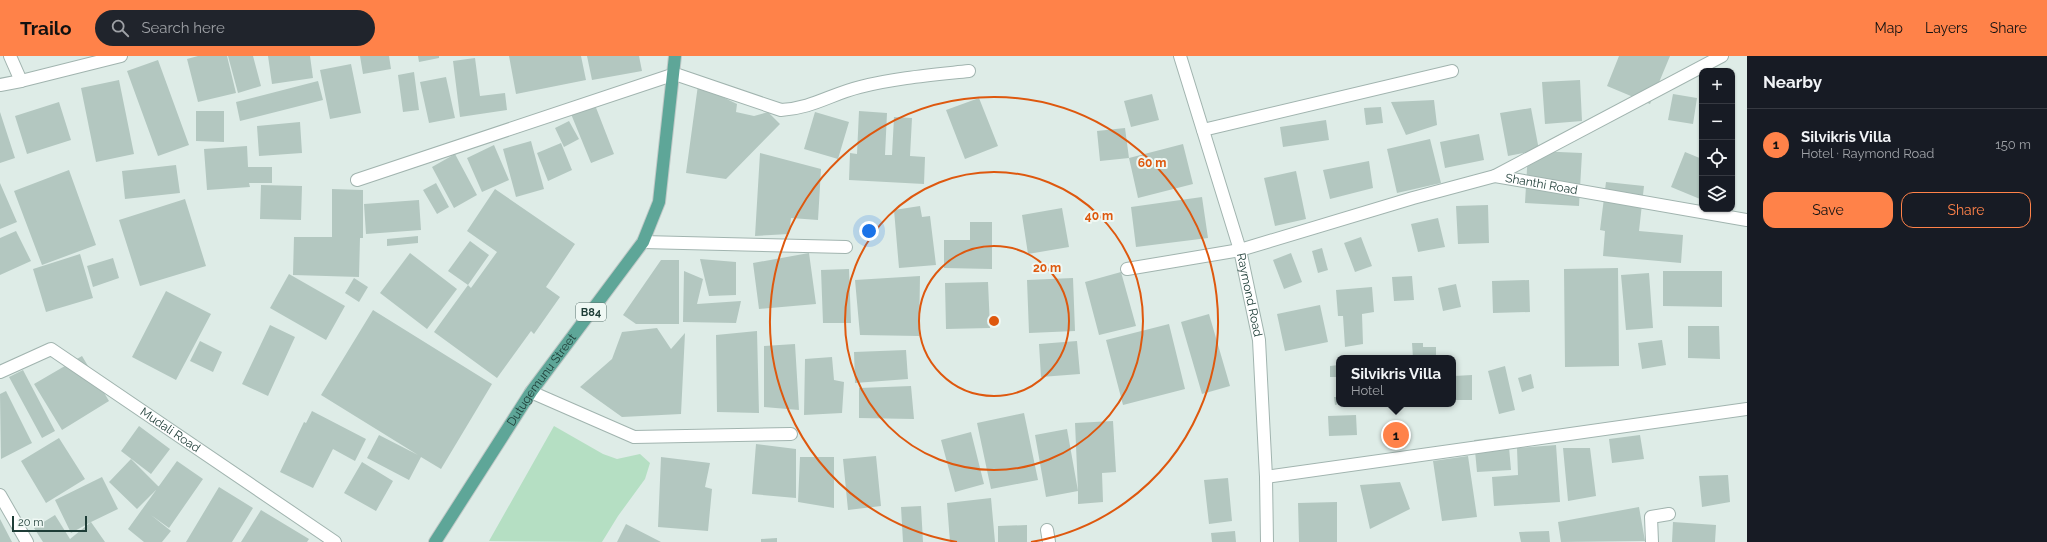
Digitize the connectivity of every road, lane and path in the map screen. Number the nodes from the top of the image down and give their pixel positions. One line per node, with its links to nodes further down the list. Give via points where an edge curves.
1 (10, 56): 9 (street)
2 (121, 56): 9 (street)
3 (675, 56): 8 (main road, Dutugemunu Street / B84)
4 (1180, 56): 11 (street, Raymond Road)
5 (1722, 56): 12 (street, Shanthi Road)
6 (969, 71): 8 (street, via 898,79 858,87 812,105 781,110)
7 (1452, 71): 11 (street)
8 (675, 74): 13 (street); 15 (main road, Dutugemunu Street / B84, via 659,202)
9 (21, 81): 10 (street)
10 (0, 85)
11 (1203, 130): 17 (street, Raymond Road)
12 (1495, 176): 14 (street, Shanthi Road); 17 (street)
13 (357, 180)
14 (1747, 220)
15 (643, 242): 16 (street); 20 (main road, Dutugemunu Street / B84)
16 (846, 247)
17 (1240, 250): 18 (street); 23 (street, Raymond Road, via 1259,340)
18 (1128, 269)
19 (0, 372): 27 (street, Mudali Road, via 51,349)
20 (531, 392): 22 (street, via 634,437); 28 (main road, Dutugemunu Street / B84)
21 (1747, 409): 23 (street)
22 (791, 434)
23 (1266, 477): 29 (street, Raymond Road)
24 (0, 495): 26 (street)
25 (1669, 514): 30 (street, via 1652,518)
26 (27, 542)
27 (335, 542)
28 (436, 542)
29 (1267, 542)
30 (1652, 542)

